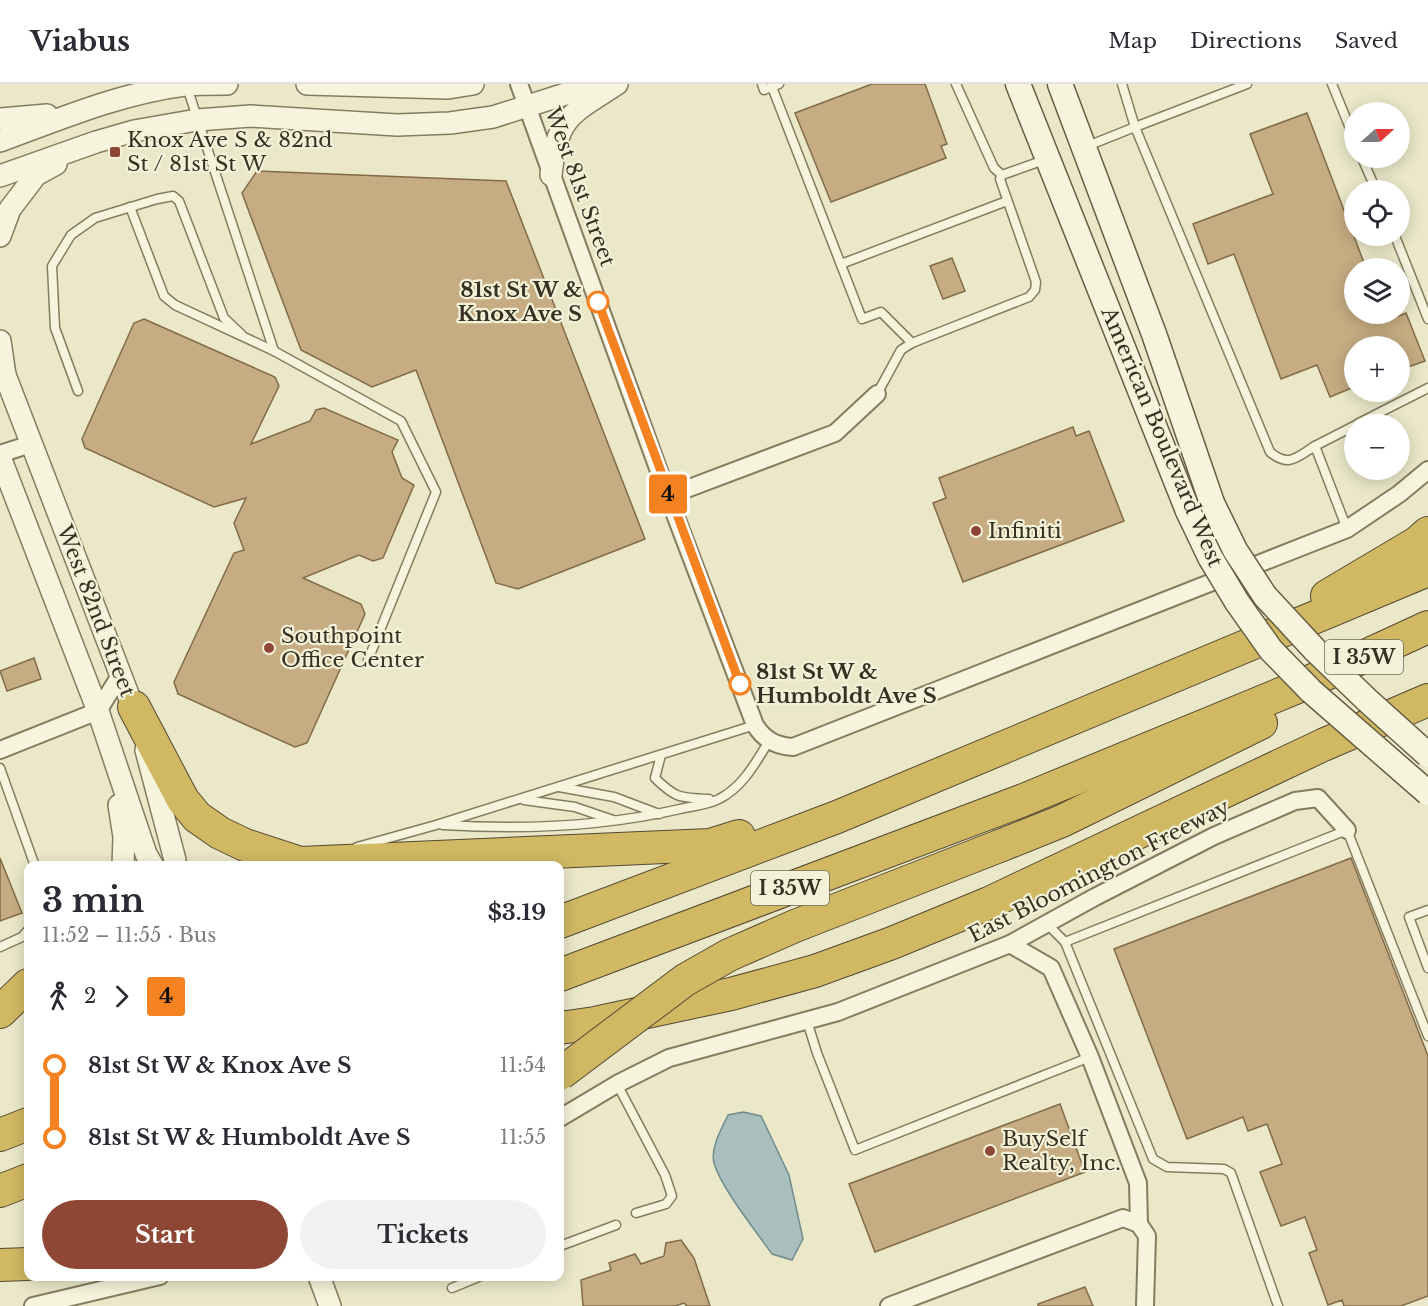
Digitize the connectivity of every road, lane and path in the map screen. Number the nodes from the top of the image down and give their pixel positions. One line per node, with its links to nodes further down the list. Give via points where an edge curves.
1 (227, 84): 14 (street)
2 (307, 84): 16 (street)
3 (473, 84): 16 (street)
4 (519, 84): 17 (street, West 81st Street)
5 (597, 84): 17 (street)
6 (617, 84): 27 (street, via 566,121 554,147)
7 (762, 84): 15 (lane, via 764,90)
8 (956, 84): 28 (lane, via 994,168)
9 (1018, 84): 26 (main road, American Boulevard West)
10 (1060, 84): 25 (main road, American Boulevard West)
11 (1122, 84): 22 (lane)
12 (1247, 84): 22 (lane)
13 (1332, 84): 19 (lane)
14 (186, 85): 18 (street, via 141,93); 21 (lane)
15 (775, 85): 34 (lane)
16 (447, 86)
17 (527, 108): 21 (street, via 450,123 250,116); 27 (street, West 81st Street)
18 (83, 111): 20 (street); 23 (street)
19 (1344, 113)
20 (0, 119)
21 (197, 120): 24 (street); 39 (lane)
22 (1135, 127): 25 (lane); 47 (lane, via 1270,452 1279,460 1290,461)
23 (0, 141)
24 (96, 141): 29 (street); 32 (street, via 36,175 10,209)
25 (1084, 147): 26 (main road); 67 (main road, American Boulevard West, bridge, via 1212,502 1235,550 1265,596 1352,686)
26 (1048, 159): 28 (lane); 70 (main road, American Boulevard West, bridge, via 1188,511 1210,557 1271,650 1311,692)
27 (551, 175): 50 (street, West 81st Street)
28 (1002, 175): 30 (lane)
29 (0, 176)
30 (1007, 201): 34 (lane); 38 (lane, via 1036,282 1035,290 1029,297)
31 (130, 207): 36 (lane, via 164,296 175,305); 36 (lane, via 173,196 179,201 224,318); 42 (lane, via 95,218 71,234 52,266 55,328)
32 (0, 236)
33 (1399, 246): 35 (lane)
34 (841, 264): 38 (lane, via 862,319 881,312)
35 (1428, 319)
36 (242, 335): 39 (lane)
37 (0, 341): 40 (street, West 82nd Street)
38 (912, 343): 43 (lane, via 901,350)
39 (274, 351): 56 (lane, via 402,421 436,492)
40 (3, 370): 46 (street, West 82nd Street)
41 (1428, 388): 44 (lane)
42 (78, 391)
43 (877, 394): 50 (street, via 836,433)
44 (1377, 414)
45 (1344, 431): 47 (lane)
46 (31, 444): 48 (street); 57 (street, West 82nd Street)
47 (1315, 446): 51 (lane)
48 (0, 455): 60 (street, West 82nd Street)
49 (1428, 470): 51 (street)
50 (668, 495): 61 (street, West 81st Street)
51 (1347, 529): 62 (street, via 793,747)
52 (1428, 533): 55 (highway, via 1328,596)
53 (1428, 570): 55 (highway, I 35W)
54 (1428, 628): 92 (highway, I 35W, via 1300,686 1021,801); 101 (highway, bridge, via 1329,689 1062,821 729,955 685,981)
55 (1282, 633): 64 (highway, I 35W)
56 (368, 660)
57 (121, 674): 59 (street, West 82nd Street); 60 (street)
58 (1428, 700): 98 (highway, via 1323,745 989,903 892,943 815,971 731,994)
59 (134, 707): 80 (street, West 82nd Street); 81 (highway, via 183,800 197,817 220,833)
60 (98, 711): 63 (street); 65 (street, West 82nd Street)
61 (755, 725): 62 (street, West 81st Street); 66 (lane)
62 (769, 741): 72 (lane, via 751,770)
63 (0, 750)
64 (997, 751): 83 (highway, via 710,845); 85 (highway, I 35W, via 837,817)
65 (112, 754): 78 (street, via 124,837); 79 (street, West 82nd Street)
66 (661, 755): 69 (lane); 72 (lane, via 655,778 670,794)
67 (1428, 755)
68 (0, 768): 77 (lane)
69 (557, 787): 71 (lane); 73 (lane, via 614,797)
70 (1428, 793)
71 (519, 799): 74 (lane, via 575,807); 75 (lane)
72 (718, 800): 73 (lane)
73 (659, 814): 74 (lane)
74 (617, 821): 75 (lane, via 501,829)
75 (436, 825): 82 (lane)
76 (1347, 830): 86 (street, East Bloomington Freeway, via 1318,798 1295,801 1214,836); 88 (lane); 99 (lane)
77 (34, 861)
78 (123, 861)
79 (150, 861)
80 (175, 861)
81 (285, 861)
82 (303, 861)
83 (358, 861)
84 (1428, 910): 91 (lane, via 1409,917)
85 (564, 920)
86 (1047, 924): 88 (lane); 89 (street, East Bloomington Freeway)
87 (24, 935): 90 (lane)
88 (1065, 942): 122 (lane, via 1153,1159 1167,1167 1224,1169 1231,1173)
89 (1010, 944): 97 (street, East Bloomington Freeway); 100 (street, via 1051,968)
90 (0, 947)
91 (1428, 968)
92 (564, 973)
93 (24, 975): 94 (street)
94 (0, 989)
95 (24, 989): 96 (highway)
96 (0, 1011)
97 (807, 1021): 100 (lane, via 855,1150); 102 (street, East Bloomington Freeway, via 669,1058)
98 (564, 1027)
99 (1428, 1036)
100 (1090, 1057): 109 (street, via 1138,1183)
101 (564, 1071)
102 (617, 1084): 103 (street, East Bloomington Freeway); 108 (lane, via 672,1196 666,1204)
103 (564, 1116)
104 (24, 1126): 105 (highway)
105 (0, 1135)
106 (24, 1182): 107 (highway)
107 (0, 1191)
108 (636, 1213)
109 (1139, 1224): 120 (street, via 1122,1218); 121 (street, via 1147,1236)
110 (616, 1225): 111 (lane)
111 (564, 1244)
112 (24, 1264): 113 (highway)
113 (0, 1265)
114 (139, 1281): 118 (street)
115 (320, 1281): 119 (street)
116 (469, 1281): 117 (lane)
117 (452, 1288)
118 (33, 1306)
119 (330, 1306)
120 (889, 1306)
121 (1145, 1306)
122 (1278, 1306)

